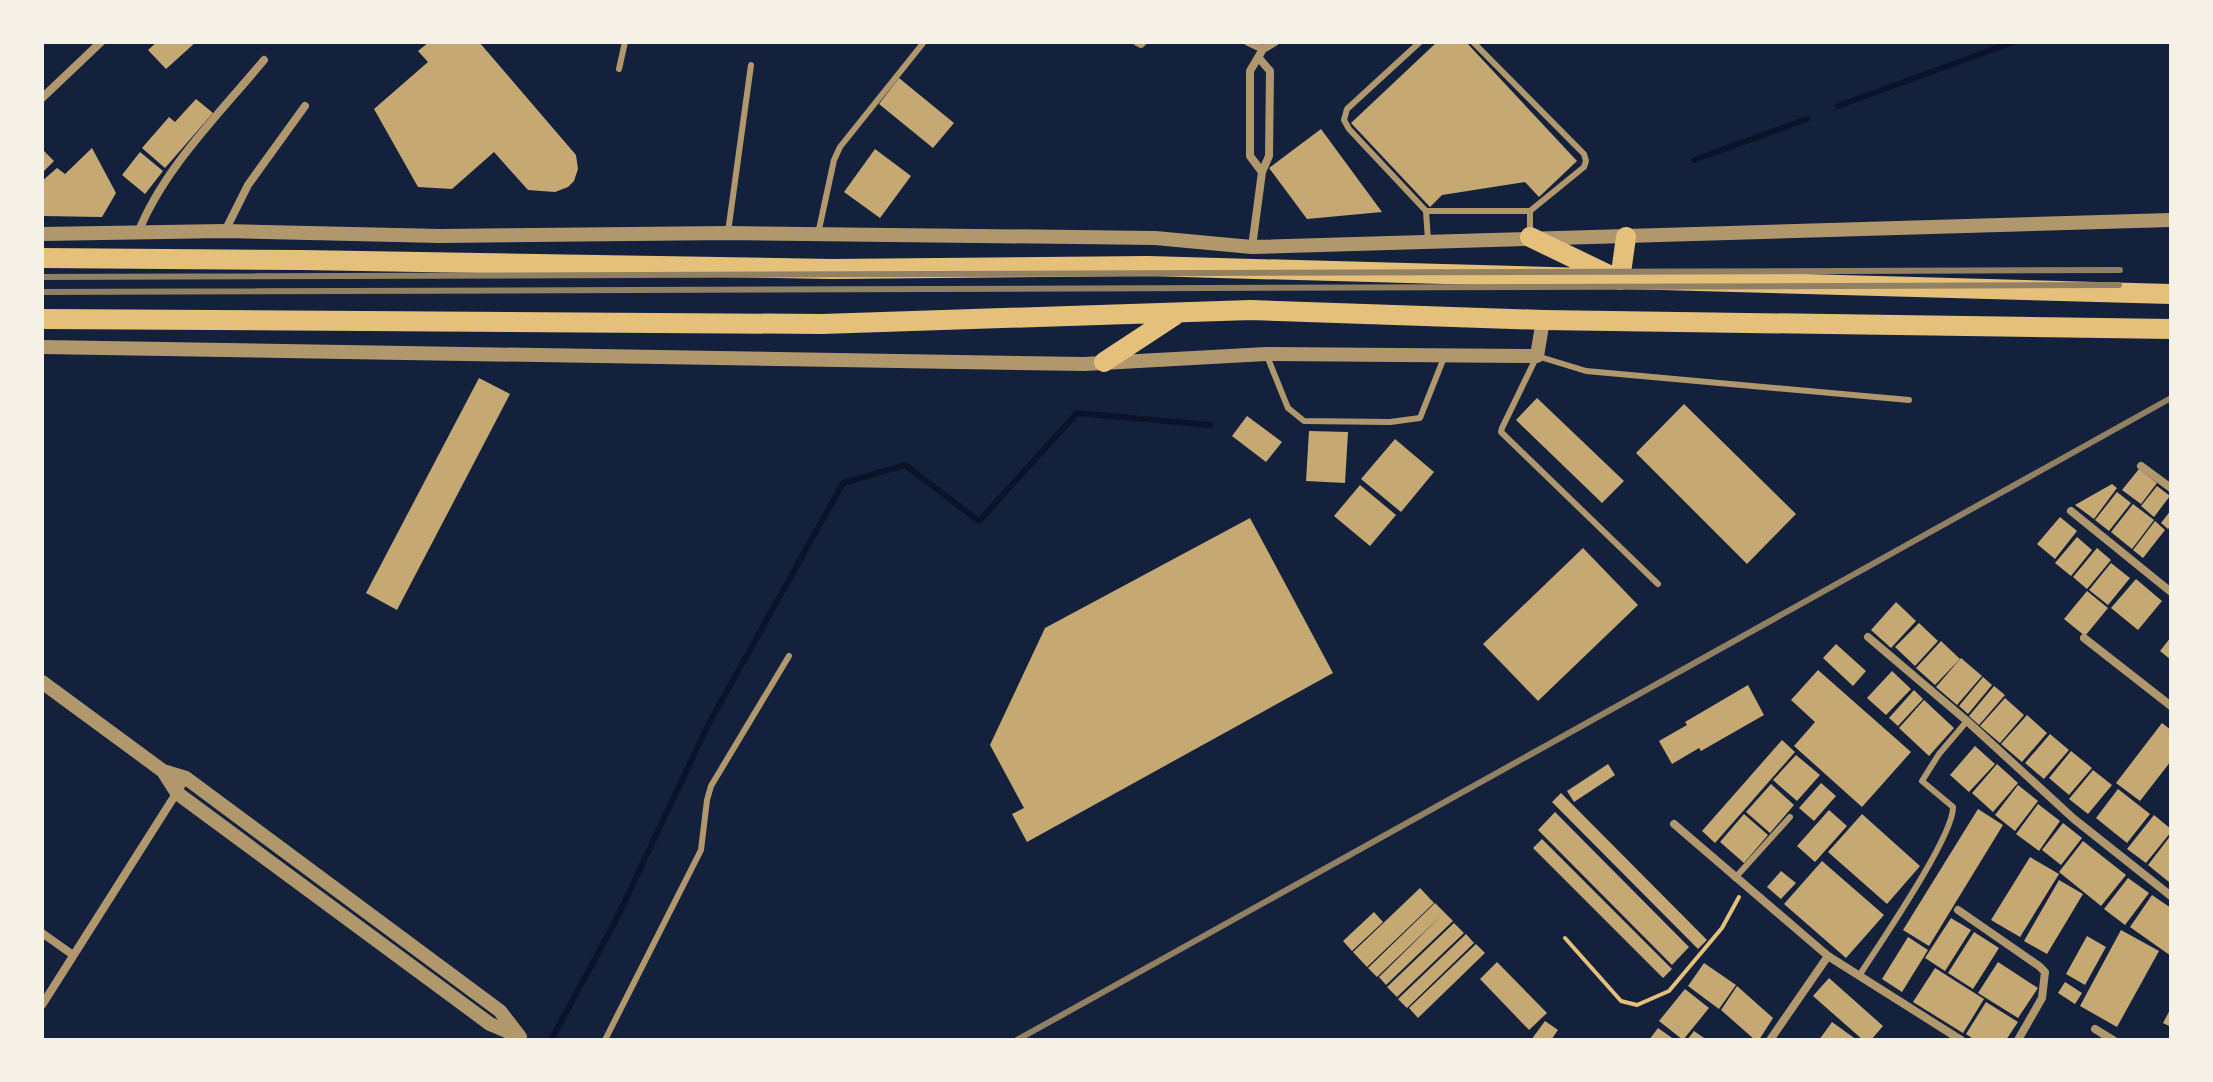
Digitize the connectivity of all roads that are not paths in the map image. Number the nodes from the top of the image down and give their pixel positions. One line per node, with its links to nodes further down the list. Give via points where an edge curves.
1 (101, 42): 12 (street)
2 (625, 42): 11 (lane)
3 (924, 42): 22 (lane, via 840,147)
4 (1248, 42): 8 (street)
5 (1275, 42): 8 (street)
6 (1420, 42): 15 (lane, via 1347,109 1344,120)
7 (1473, 42): 16 (lane, via 1584,154 1584,167)
8 (1261, 53): 14 (street, via 1270,71 1269,156); 14 (street, via 1250,71 1250,156)
9 (264, 60): 19 (street, via 172,171)
10 (751, 65): 20 (lane)
11 (619, 69)
12 (42, 98)
13 (305, 106): 18 (street, via 248,185)
14 (1262, 172): 26 (street)
15 (1426, 211): 16 (lane); 25 (lane)
16 (1530, 211): 23 (lane)
17 (2171, 220): 24 (street)
18 (225, 231): 19 (street); 20 (street, via 440,236)
19 (137, 233): 21 (street)
20 (728, 233): 22 (street)
21 (42, 234)
22 (818, 235): 26 (street, via 1155,238)
23 (1530, 237): 24 (street); 25 (street); 28 (highway)
24 (1626, 237): 28 (highway)
25 (1428, 240): 26 (street)
26 (1252, 247)
27 (42, 258): 28 (highway, via 818,269 1148,266)
28 (1620, 280): 29 (highway)
29 (2171, 294)
30 (1177, 314): 31 (highway, via 822,324); 32 (highway, via 1251,310); 38 (highway)
31 (42, 319)
32 (1543, 320): 33 (highway); 37 (street)
33 (2171, 329)
34 (42, 347): 38 (street)
35 (1266, 354): 36 (street); 36 (lane, via 1288,408 1304,421 1390,422 1420,418); 38 (street)
36 (1445, 355): 37 (street)
37 (1537, 356): 39 (lane, via 1586,371); 43 (lane, via 1501,432)
38 (1104, 362)
39 (1909, 400)
40 (2141, 466): 41 (street)
41 (2171, 488)
42 (2071, 511): 44 (street)
43 (1658, 584)
44 (2171, 592)
45 (1868, 637): 50 (street)
46 (2084, 638): 49 (street)
47 (789, 656): 66 (lane, via 711,786 701,850)
48 (42, 682): 51 (street)
49 (2171, 706)
50 (1967, 721): 57 (street, via 2074,819); 62 (lane, via 1922,781 1953,807 1952,818)
51 (163, 771): 52 (street); 53 (street)
52 (186, 778): 53 (street); 65 (street, via 500,1011)
53 (177, 793): 60 (street); 65 (street, via 490,1024)
54 (1790, 817): 56 (lane)
55 (1674, 824): 56 (street)
56 (1735, 878): 61 (street)
57 (2171, 896)
58 (1958, 910): 69 (street, via 2045,972 2042,998)
59 (42, 933): 60 (street)
60 (73, 955): 63 (street)
61 (1828, 956): 62 (street); 67 (street)
62 (1859, 976): 68 (street)
63 (42, 1005)
64 (2095, 1029): 70 (street)
65 (522, 1038)
66 (605, 1040)
67 (1770, 1040)
68 (1961, 1040)
69 (2018, 1040)
70 (2113, 1040)

